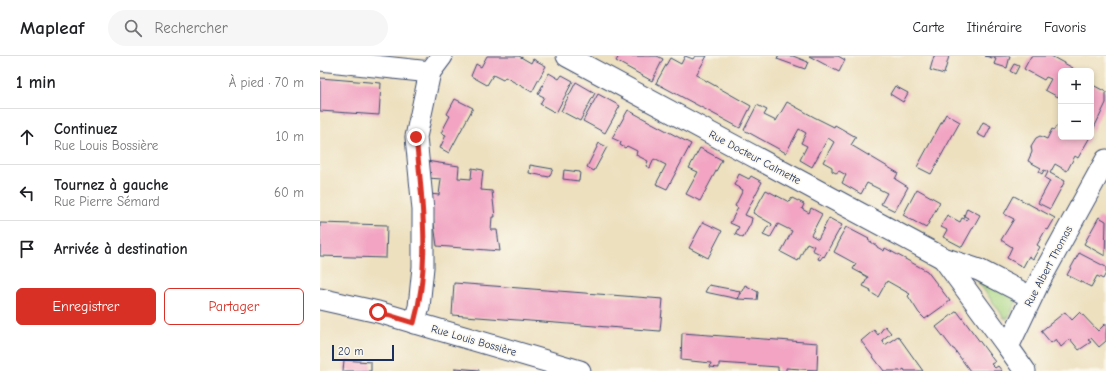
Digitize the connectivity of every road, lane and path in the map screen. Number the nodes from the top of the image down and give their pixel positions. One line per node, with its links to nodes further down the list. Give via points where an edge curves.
1 (442, 56): 4 (street)
2 (567, 56): 6 (street, Rue Docteur Calmette)
3 (320, 60): 4 (street)
4 (430, 72): 9 (street, via 416,137 423,210 423,267 419,307)
5 (1106, 160): 7 (street, Rue Albert Thomas)
6 (943, 258): 7 (street, Rue Docteur Calmette, via 979,270); 10 (street, Rue Docteur Calmette)
7 (1031, 297): 10 (street, Rue Albert Thomas)
8 (320, 299): 9 (street, Rue Louis Bossière)
9 (414, 323): 11 (street, Rue Louis Bossière)
10 (1008, 347): 12 (street)
11 (580, 371)
12 (1025, 371)

